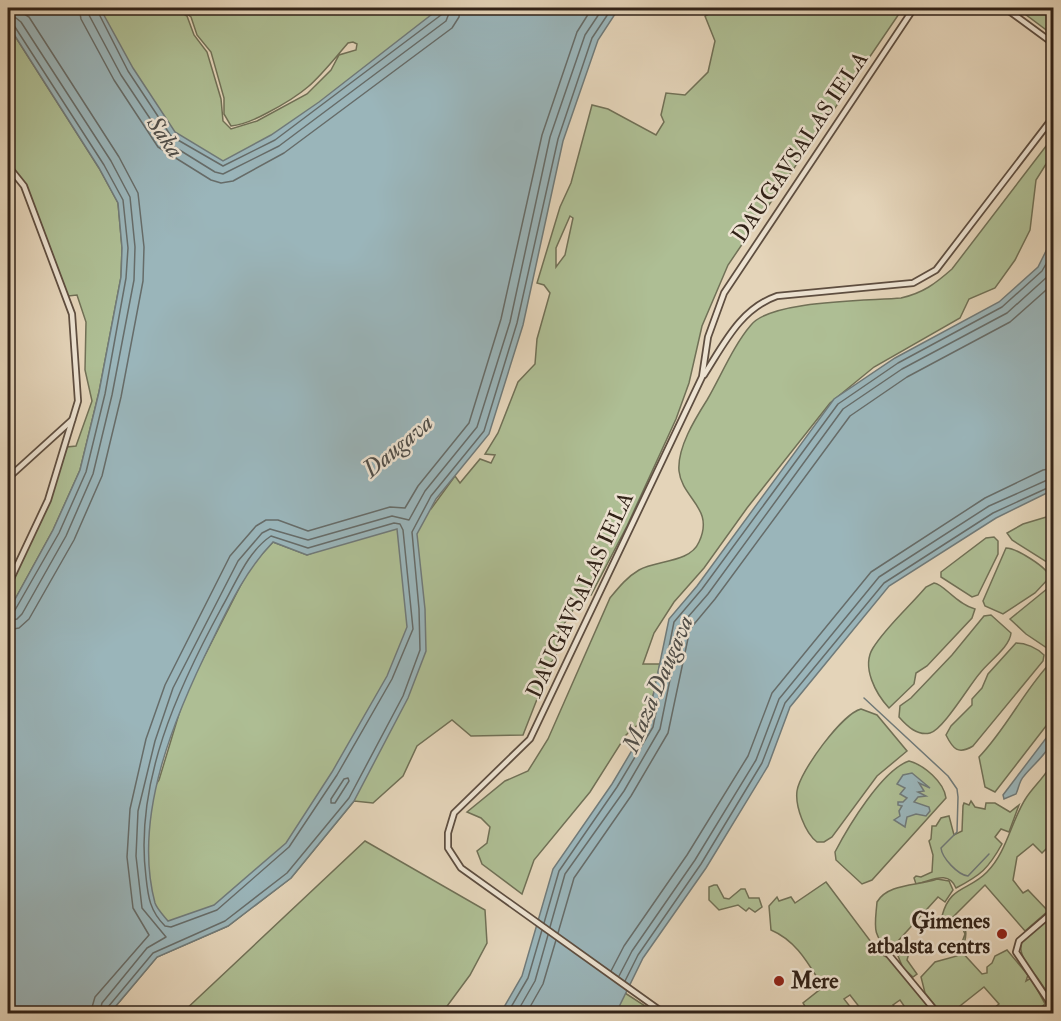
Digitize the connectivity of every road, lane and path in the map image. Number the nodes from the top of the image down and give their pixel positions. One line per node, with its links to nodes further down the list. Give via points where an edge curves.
1 (914, 8): 6 (street, DAUGAVSALAS IELA, via 732,277 708,337)
2 (1005, 8): 3 (street)
3 (1053, 44)
4 (1053, 116): 6 (street, DAUGAVSALAS IELA, via 936,270 913,283 766,300 745,314)
5 (8, 166): 7 (street, via 24,186 75,324 78,401)
6 (702, 377): 13 (street, DAUGAVSALAS IELA, via 530,740 460,805 448,833 450,855 461,868)
7 (72, 420): 8 (street); 9 (street, via 48,500)
8 (8, 478)
9 (8, 585)
10 (1053, 911): 12 (street, via 1019,940 1016,952)
11 (880, 944): 14 (street)
12 (1053, 1006): 15 (highway)
13 (665, 1014)
14 (938, 1014)
15 (1044, 1014)

